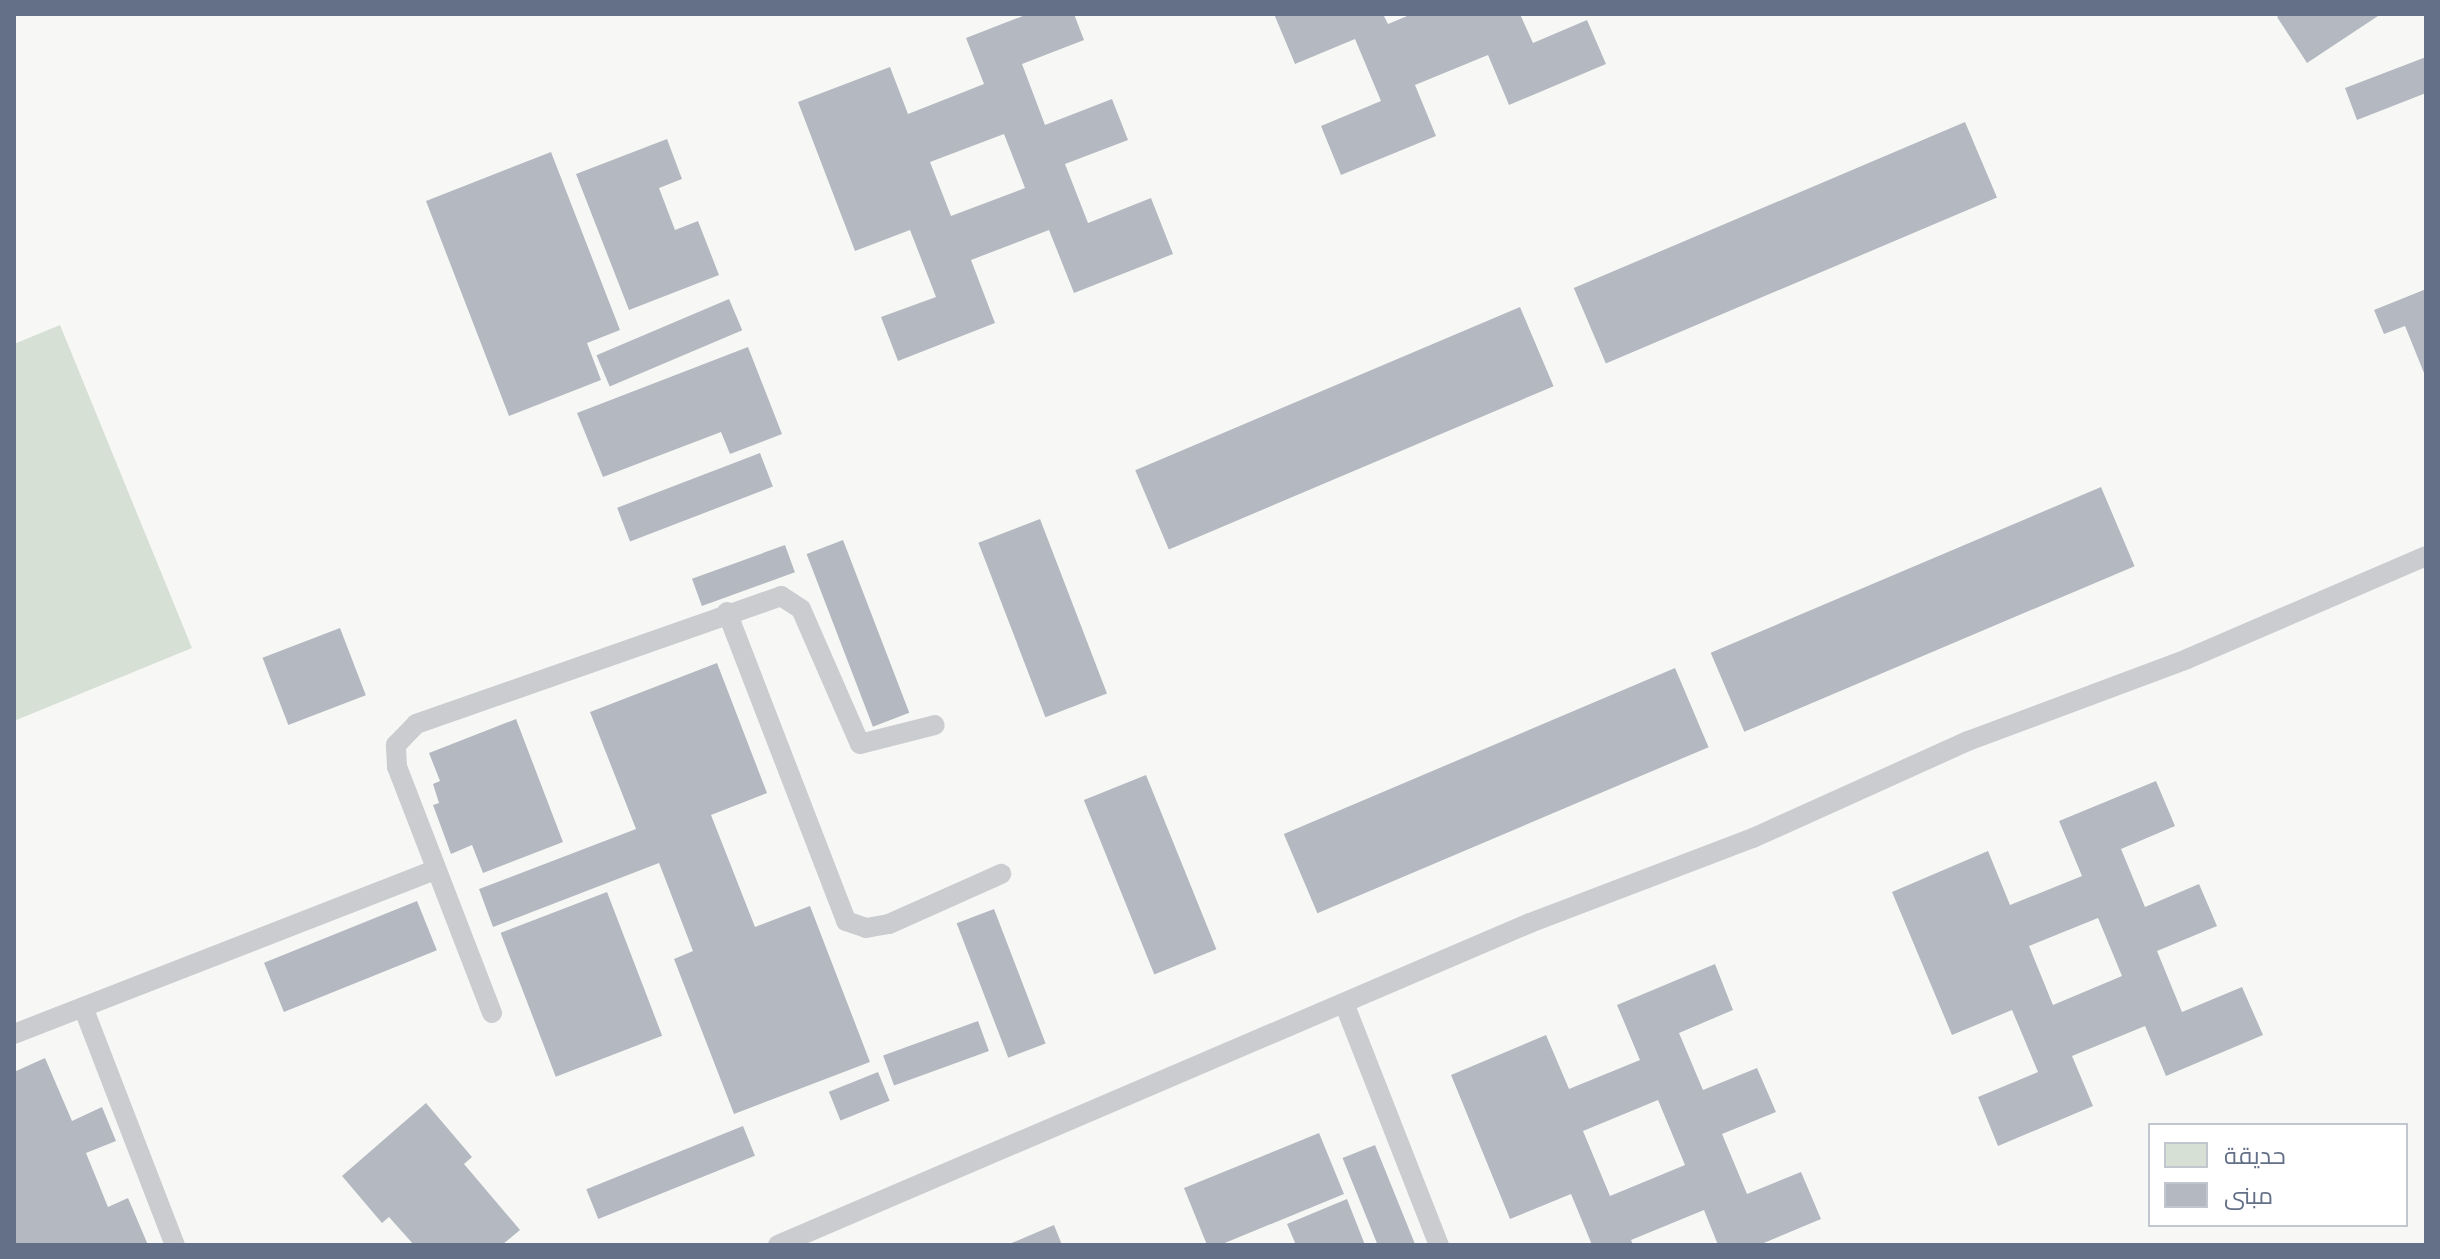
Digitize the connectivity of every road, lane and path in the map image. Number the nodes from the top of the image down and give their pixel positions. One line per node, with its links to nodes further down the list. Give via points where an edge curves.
1 (2426, 556): 6 (lane)
2 (727, 612): 3 (lane, via 781,596 801,609 860,744); 4 (lane, via 416,724 396,745 397,767); 5 (lane, via 846,921 866,928 889,924)
3 (935, 725)
4 (435, 870): 7 (lane); 8 (lane)
5 (1001, 874)
6 (1344, 1003): 11 (lane); 12 (lane)
7 (83, 1007): 9 (lane); 10 (lane)
8 (492, 1013)
9 (14, 1034)
10 (175, 1245)
11 (778, 1245)
12 (1439, 1245)

